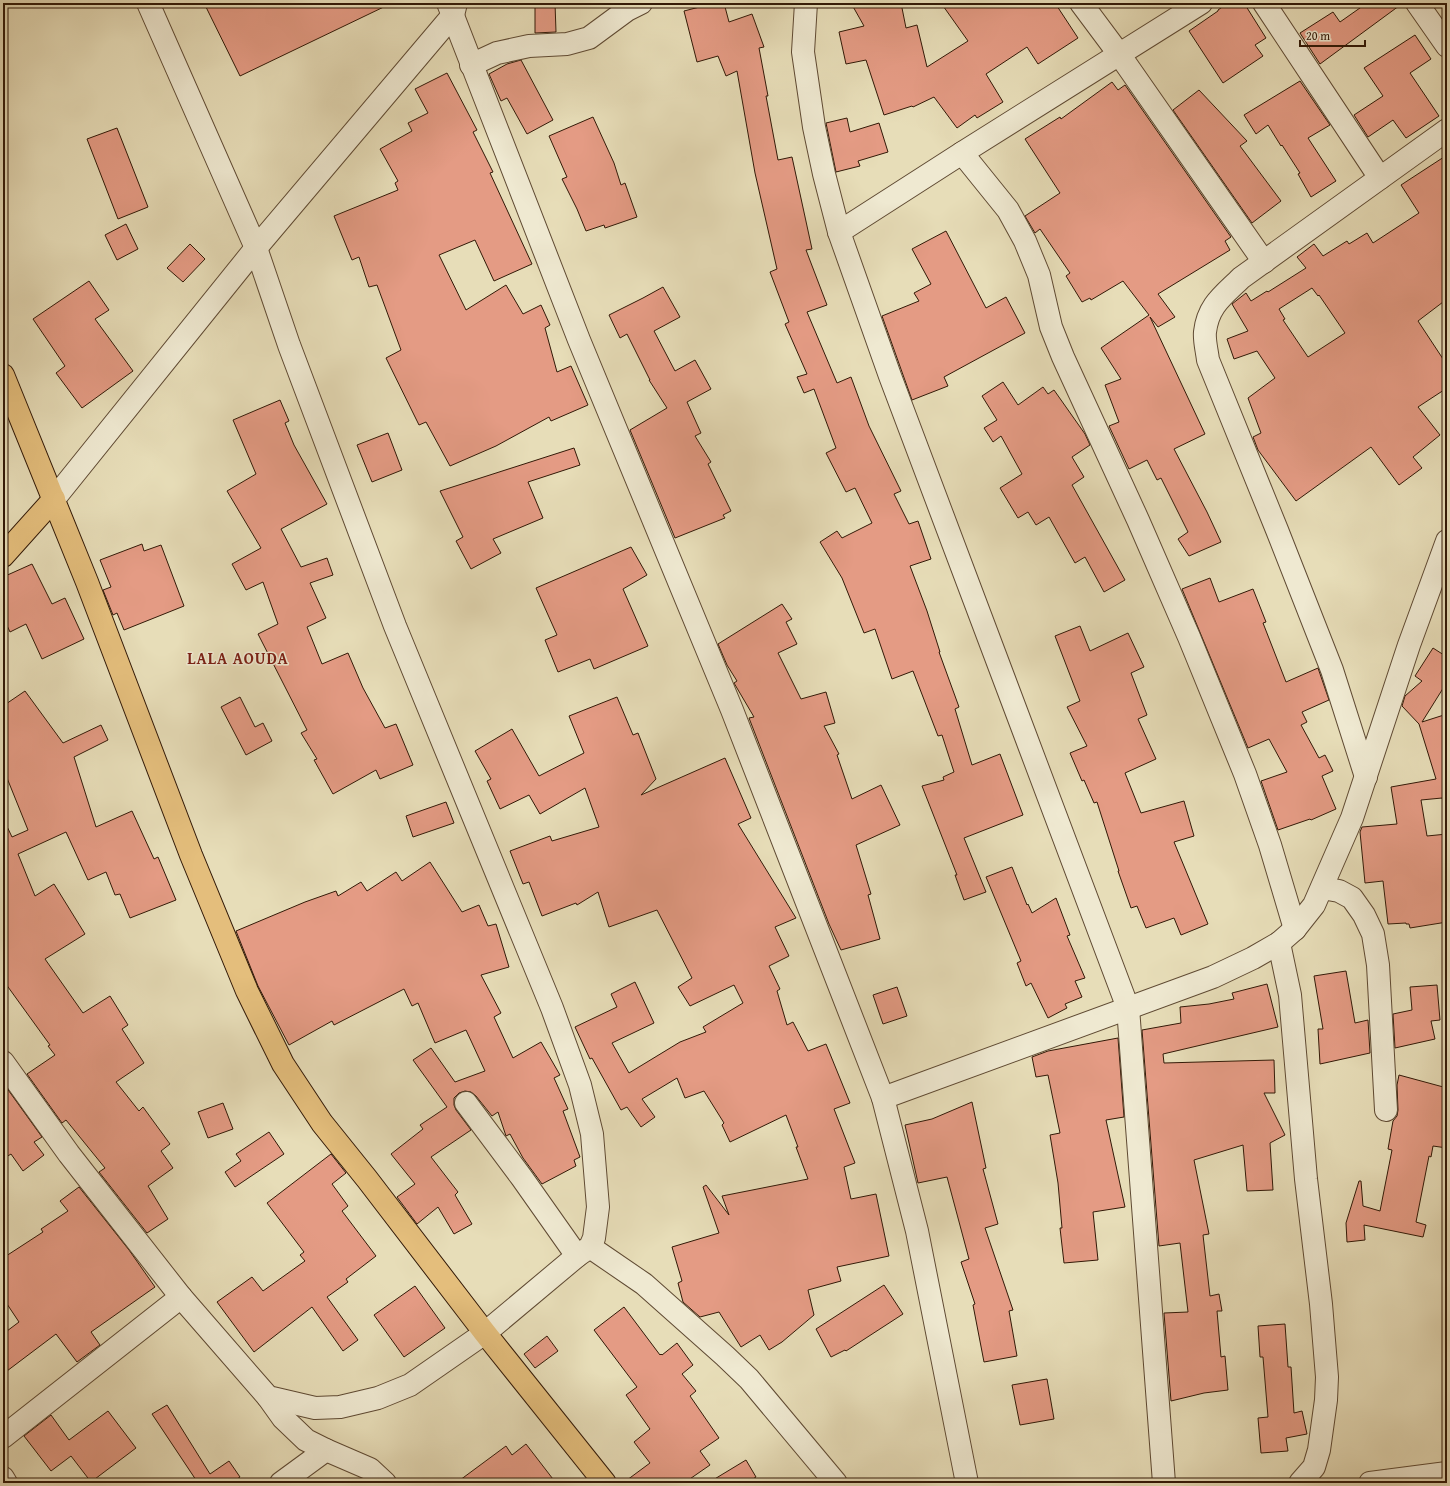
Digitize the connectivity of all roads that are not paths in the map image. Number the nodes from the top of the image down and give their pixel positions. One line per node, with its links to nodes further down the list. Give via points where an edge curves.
1 (148, 3): 16 (street)
2 (641, 3): 11 (street, via 627,10 589,38 567,44 529,46 497,53)
3 (806, 3): 15 (street, via 803,52 816,134)
4 (1081, 3): 10 (street)
5 (1201, 3): 10 (street)
6 (1264, 3): 14 (street)
7 (1417, 3): 9 (street)
8 (452, 7): 11 (street); 16 (street)
9 (1447, 46)
10 (1119, 54): 13 (street); 17 (street)
11 (471, 65): 28 (street, via 518,179 579,340 732,710)
12 (1447, 130): 14 (street)
13 (962, 153): 15 (street); 24 (street, via 1008,210 1025,241 1039,275 1051,328 1062,356 1132,506 1245,774)
14 (1380, 178): 17 (street)
15 (839, 232): 26 (street, via 890,376)
16 (256, 248): 19 (street); 31 (street, via 289,345 395,626 552,1008 580,1085 592,1134 598,1207 594,1238)
17 (1264, 262): 22 (street, via 1241,278 1218,300 1210,312 1205,333 1208,360 1332,670)
18 (3, 375): 19 (main road)
19 (54, 499): 21 (main road); 33 (main road, via 191,855 269,1037 283,1064 322,1123 368,1179)
20 (1447, 542): 22 (street, via 1409,645)
21 (3, 556)
22 (1366, 777): 23 (street, via 1352,818)
23 (1322, 888): 24 (street, via 1314,905); 30 (street, via 1339,891 1352,898 1373,934 1378,965)
24 (1295, 929): 25 (street)
25 (1279, 943): 26 (street, via 1213,977); 46 (street, via 1290,995 1306,1179 1322,1304 1327,1377 1319,1450 1314,1467)
26 (1128, 1008): 28 (street); 45 (street)
27 (3, 1062): 32 (street, via 69,1154)
28 (884, 1098): 44 (street, via 917,1231)
29 (466, 1103): 31 (street, via 522,1178)
30 (1386, 1110)
31 (584, 1252): 33 (street); 43 (street, via 644,1284 725,1356 749,1380)
32 (181, 1297): 34 (street); 35 (street)
33 (485, 1333): 34 (street, via 410,1385 378,1398 340,1407 315,1408); 42 (main road)
34 (268, 1397): 36 (street, via 306,1440)
35 (3, 1437)
36 (326, 1450): 40 (street); 41 (street, via 370,1469)
37 (1447, 1473): 47 (street)
38 (3, 1478): 39 (street)
39 (6, 1483)
40 (282, 1483)
41 (385, 1483)
42 (605, 1483)
43 (836, 1483)
44 (967, 1483)
45 (1164, 1483)
46 (1300, 1483)
47 (1370, 1483)

